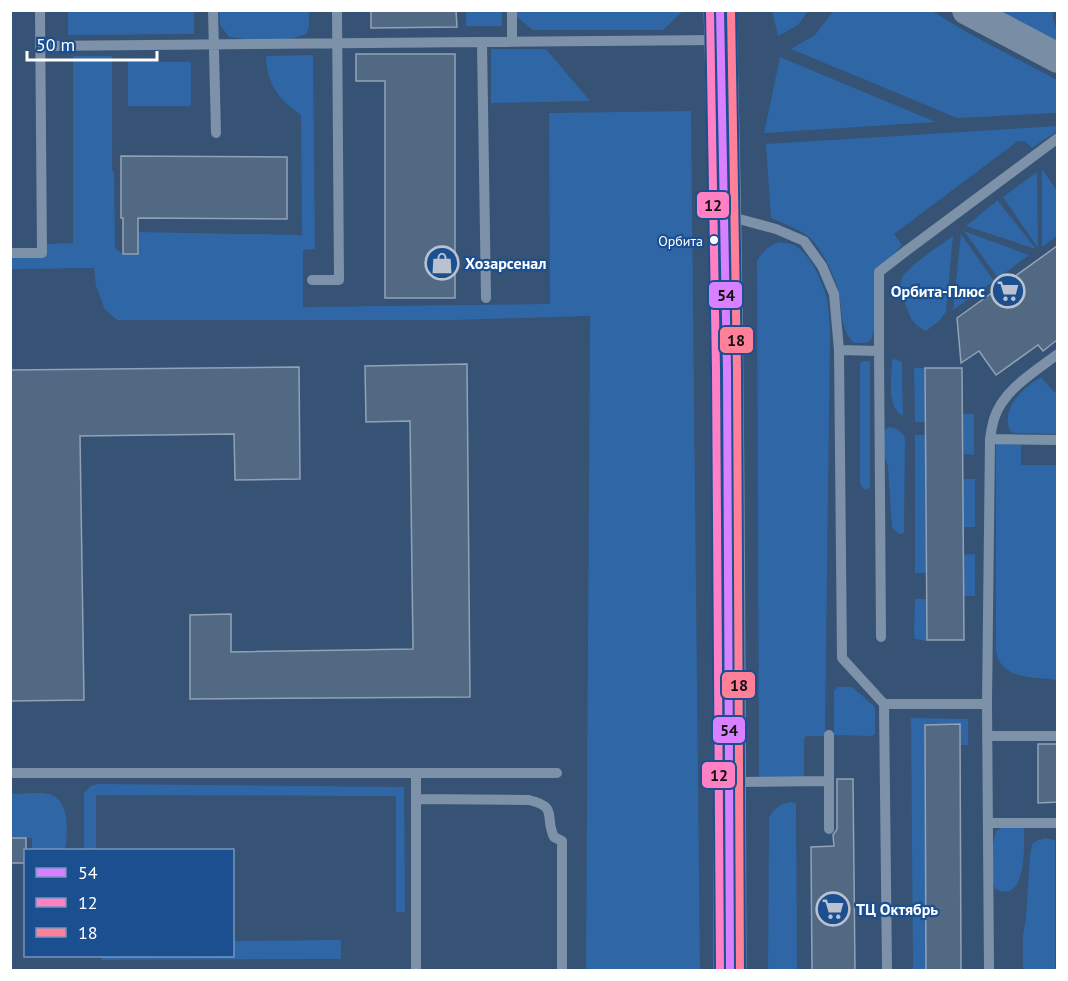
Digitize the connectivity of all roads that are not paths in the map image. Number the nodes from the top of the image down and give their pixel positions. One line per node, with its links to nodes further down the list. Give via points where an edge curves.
1 (40, 10): 11 (lane)
2 (213, 10): 10 (lane)
3 (338, 10): 9 (lane)
4 (512, 10): 7 (lane)
5 (967, 10): 12 (street)
6 (721, 25): 7 (lane); 15 (main road)
7 (513, 42): 8 (lane)
8 (482, 43): 9 (lane); 18 (lane)
9 (338, 44): 10 (lane); 17 (lane, via 339,280)
10 (214, 45): 11 (lane); 13 (lane)
11 (40, 46): 16 (lane, via 42,253)
12 (1058, 58)
13 (216, 133)
14 (1058, 138): 20 (lane, via 879,273)
15 (725, 216): 19 (lane, via 776,229 804,242 822,266 834,294); 34 (main road)
16 (10, 253)
17 (312, 280)
18 (486, 298)
19 (839, 350): 20 (lane); 25 (lane, via 842,658)
20 (879, 351): 24 (lane)
21 (1058, 354): 22 (lane, via 1004,400 994,418)
22 (990, 439): 23 (lane); 26 (lane)
23 (1058, 440)
24 (881, 637)
25 (884, 704): 26 (lane); 42 (lane)
26 (987, 704): 28 (lane)
27 (829, 735): 33 (lane)
28 (987, 736): 29 (lane); 36 (lane)
29 (1058, 736)
30 (10, 773): 31 (lane)
31 (416, 773): 32 (lane); 35 (lane)
32 (557, 773)
33 (829, 781): 34 (lane); 38 (lane)
34 (730, 782): 41 (main road)
35 (416, 799): 39 (lane); 40 (lane, via 529,800 545,806 551,831 562,841)
36 (988, 823): 37 (lane); 43 (lane)
37 (1058, 823)
38 (829, 828)
39 (416, 970)
40 (562, 970)
41 (730, 970)
42 (886, 970)
43 (989, 970)

